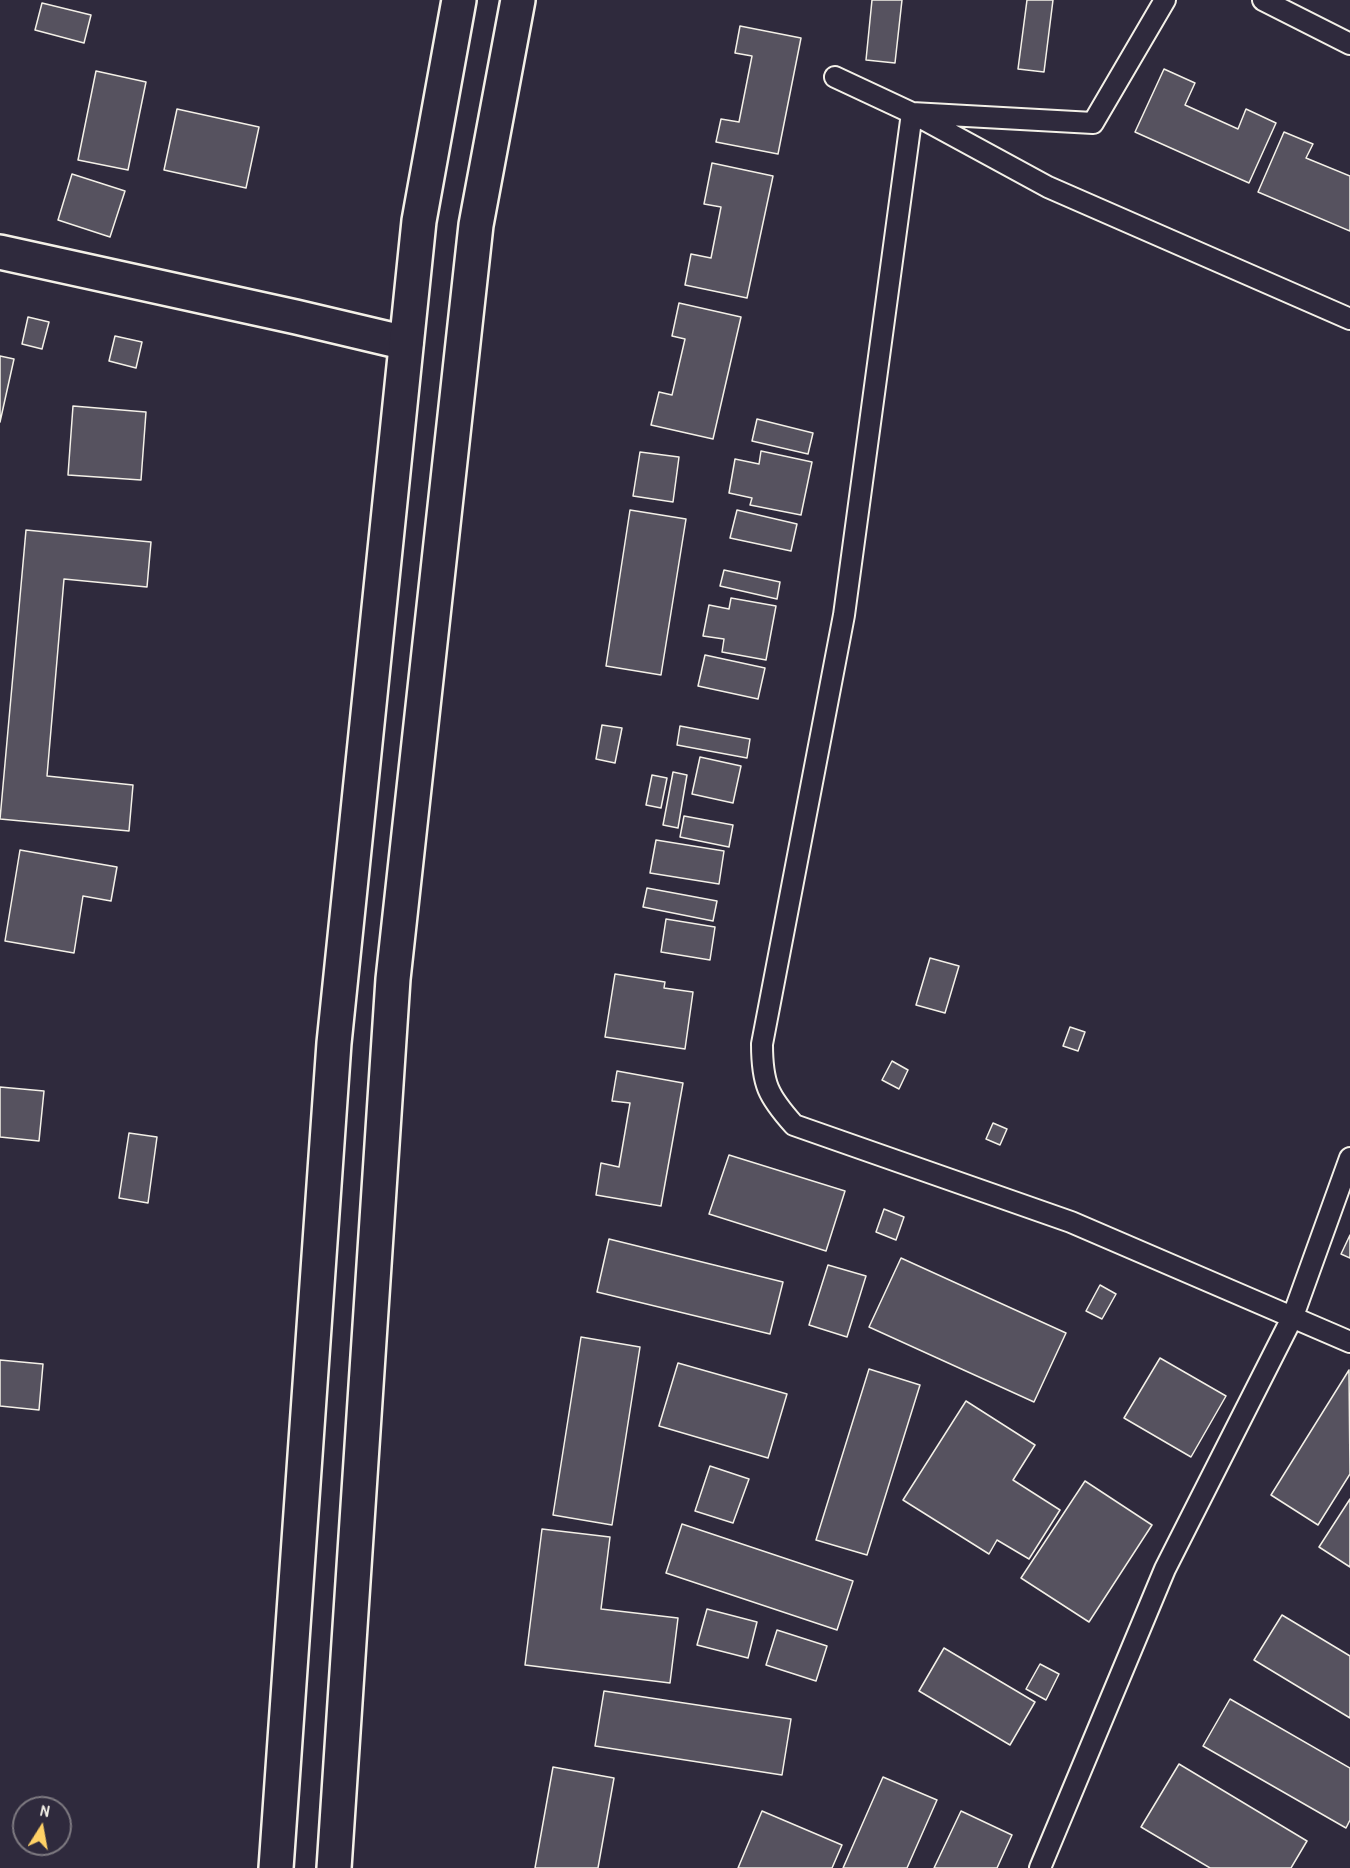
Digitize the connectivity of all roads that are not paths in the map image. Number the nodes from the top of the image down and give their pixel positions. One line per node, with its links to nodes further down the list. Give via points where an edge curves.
1 (459, 0): 10 (main road, via 419,221)
2 (518, 0): 15 (main road, via 476,225 393,979)
3 (1165, 0): 7 (lane, via 1093,123)
4 (1263, 0): 5 (lane)
5 (1350, 44)
6 (835, 76): 7 (lane)
7 (912, 113): 9 (lane, via 1048,187); 12 (lane, via 844,615 762,1044 762,1069 768,1093 794,1125 1071,1222)
8 (0, 252): 10 (main road)
9 (1350, 319)
10 (406, 343): 14 (main road, via 334,1043)
11 (1350, 1158): 12 (lane)
12 (1293, 1316): 13 (lane); 16 (lane, via 1165,1569)
13 (1350, 1342)
14 (276, 1868)
15 (334, 1868)
16 (1040, 1868)

